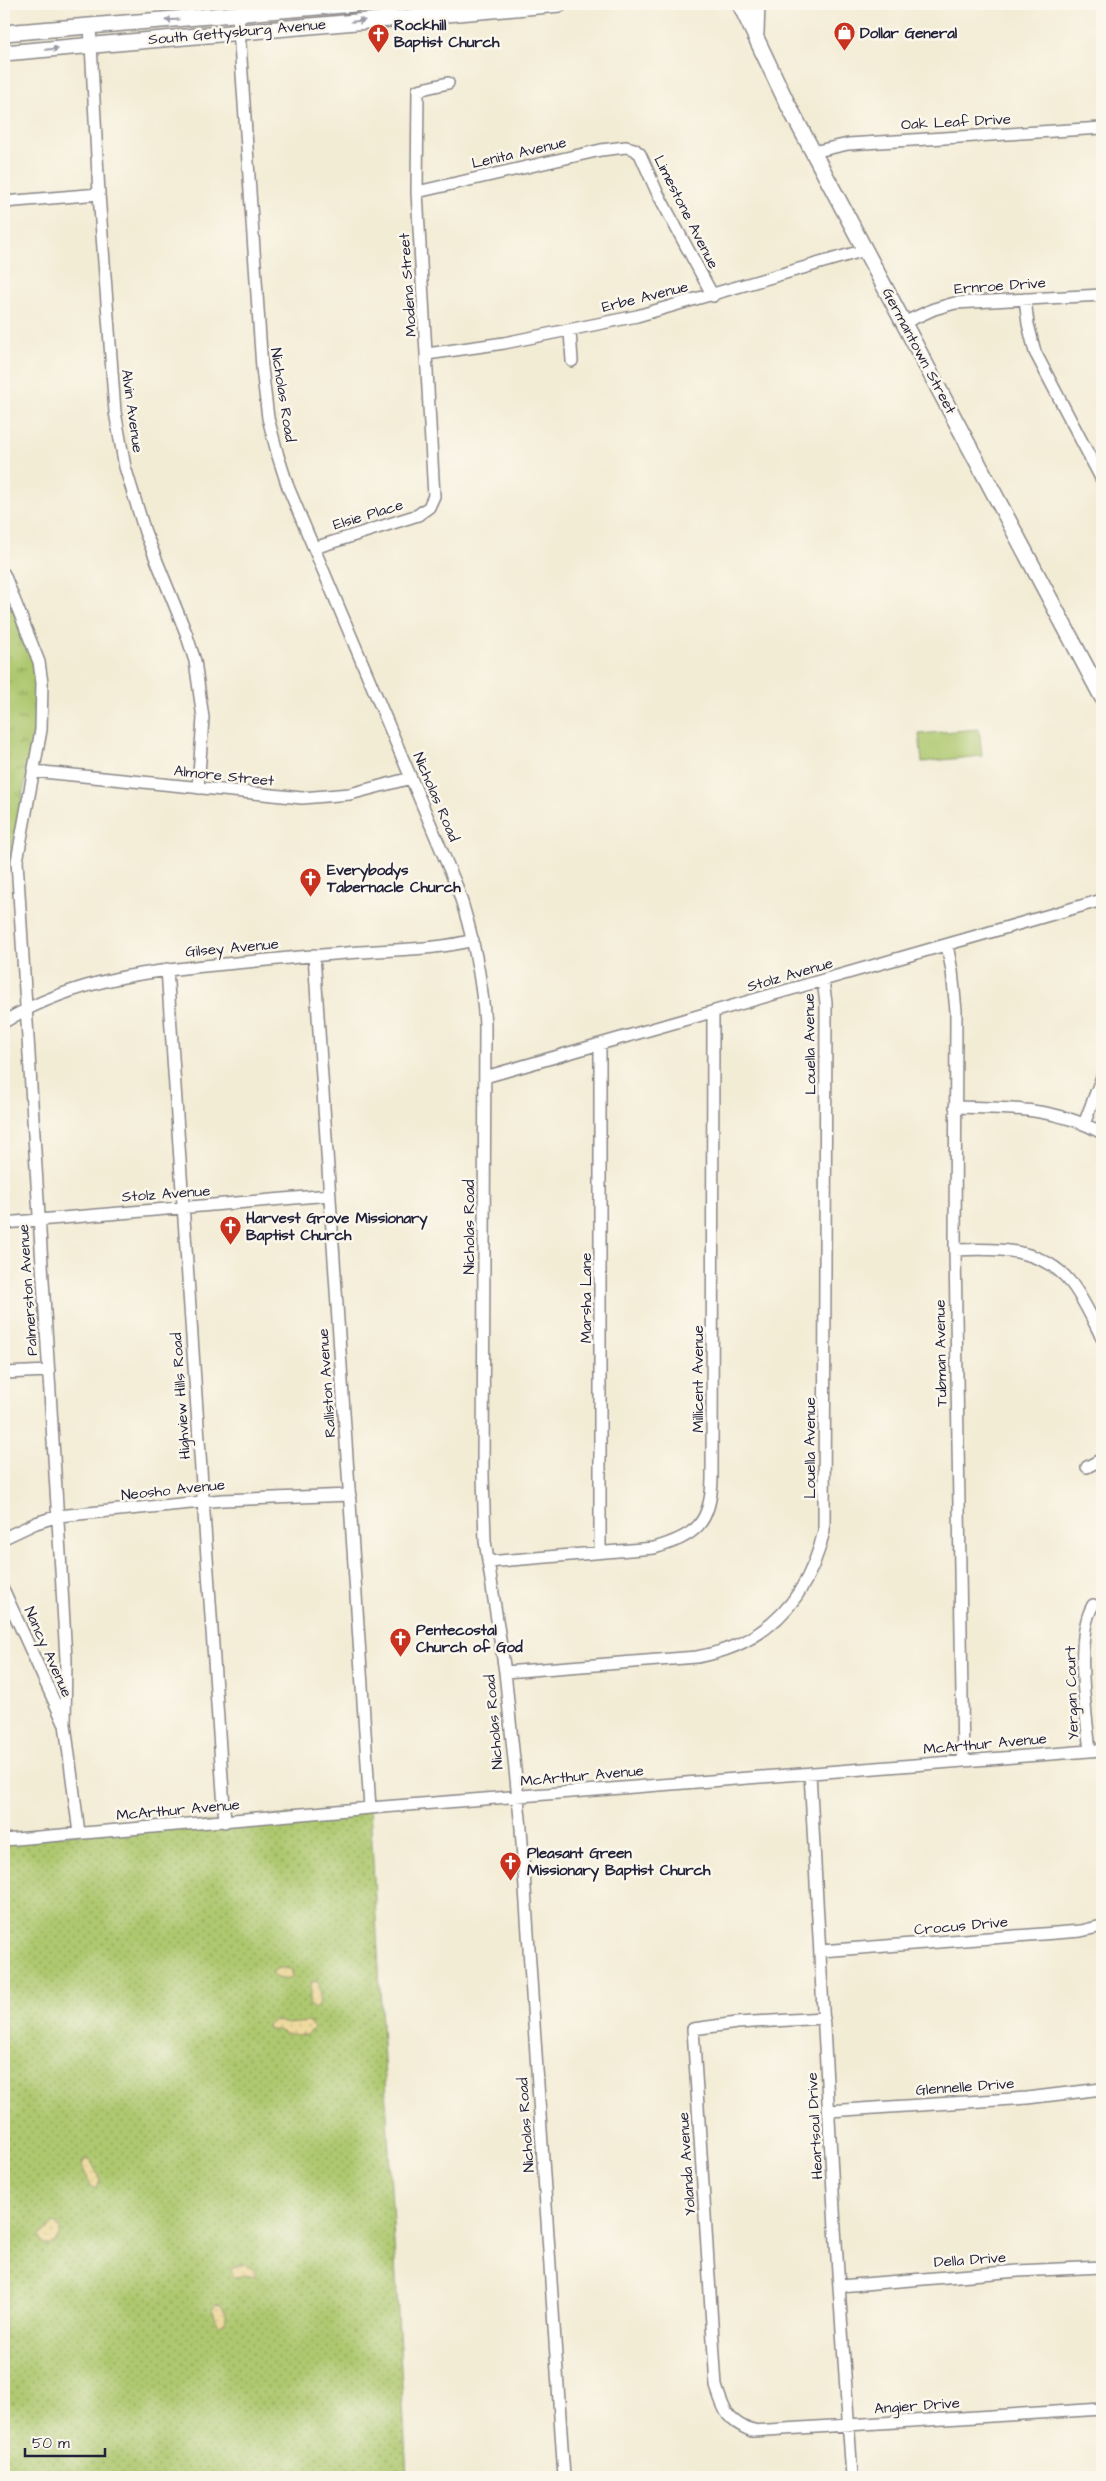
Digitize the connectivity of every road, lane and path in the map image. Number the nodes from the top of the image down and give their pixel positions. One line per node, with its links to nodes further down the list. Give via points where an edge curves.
1 (219, 4): 7 (main road)
2 (355, 4): 6 (main road, South Gettysburg Avenue)
3 (560, 4): 9 (main road, South Gettysburg Avenue, one-way to 3)
4 (740, 4): 11 (main road, Germantown Street)
5 (757, 4): 11 (main road)
6 (235, 9): 7 (main road, South Gettysburg Avenue); 9 (street, Nicholas Road)
7 (205, 17): 8 (main road, South Gettysburg Avenue, one-way to 8)
8 (90, 26): 10 (main road, South Gettysburg Avenue); 12 (street, Alvin Avenue)
9 (240, 31): 12 (main road, South Gettysburg Avenue); 31 (street, Nicholas Road, via 266,399 278,456)
10 (4, 33)
11 (756, 40): 17 (main road, Germantown Street)
12 (91, 46): 13 (main road, South Gettysburg Avenue, one-way to 12); 19 (street, Alvin Avenue)
13 (4, 53)
14 (448, 83): 18 (street, Modena Street, via 418,90)
15 (1102, 128): 17 (street, Oak Leaf Drive, via 848,144)
16 (628, 147): 18 (street, Lenita Avenue, via 537,163); 23 (street, Limestone Avenue, via 640,154)
17 (813, 152): 21 (main road, Germantown Street)
18 (417, 192): 27 (street, Modena Street)
19 (99, 194): 20 (street); 36 (street, Alvin Avenue, via 115,412 136,505 195,661 203,718)
20 (4, 202)
21 (865, 250): 23 (street, Erbe Avenue); 25 (main road, Germantown Street)
22 (1102, 295): 24 (street, Ernroe Drive)
23 (713, 296): 26 (street, Erbe Avenue)
24 (1025, 299): 25 (street, Ernroe Drive, via 955,303); 29 (street, via 1035,352)
25 (903, 323): 33 (main road, Germantown Street)
26 (570, 331): 27 (street, Erbe Avenue); 28 (street)
27 (427, 354): 30 (street, Modena Street, via 434,496)
28 (572, 361)
29 (1102, 480)
30 (429, 507): 31 (street, Elsie Place, via 418,515)
31 (314, 548): 35 (street, Nicholas Road)
32 (4, 574): 34 (street, Palmerston Avenue, via 38,662 42,683 42,718)
33 (1102, 697)
34 (33, 771): 36 (street, Almore Street); 43 (street, Palmerston Avenue, via 17,861)
35 (411, 778): 36 (street, Almore Street, via 370,790 316,798); 38 (street, Nicholas Road, via 457,886)
36 (198, 788)
37 (1102, 900): 39 (street, Stolz Avenue)
38 (473, 940): 40 (street, Gilsey Avenue, via 443,946); 47 (street, Nicholas Road, via 484,1006)
39 (947, 945): 42 (street, Stolz Avenue); 49 (street, Tubman Avenue, via 956,1011)
40 (314, 955): 41 (street, Gilsey Avenue); 52 (street, Ralliston Avenue)
41 (167, 969): 43 (street, Gilsey Avenue, via 95,983 38,1002); 53 (street, Highview Hills Road)
42 (823, 981): 44 (street, Stolz Avenue); 70 (street, Louella Avenue, via 826,1012 824,1521 821,1546 810,1576 796,1599 773,1623 746,1641 718,1652 673,1659)
43 (27, 1009): 45 (street, Gilsey Avenue); 54 (street, Palmerston Avenue)
44 (713, 1012): 46 (street, Stolz Avenue); 66 (street, Millicent Avenue, via 710,1504 696,1528 676,1541 654,1548)
45 (4, 1022)
46 (600, 1045): 47 (street, Stolz Avenue); 66 (street, Marsha Lane)
47 (485, 1077): 67 (street, Nicholas Road, via 483,1476)
48 (1102, 1077): 50 (street)
49 (955, 1107): 50 (street, via 1030,1110); 56 (street, Tubman Avenue)
50 (1084, 1124): 51 (street)
51 (1102, 1133)
52 (330, 1195): 53 (street, Stolz Avenue); 62 (street, Ralliston Avenue)
53 (184, 1207): 54 (street, Stolz Avenue); 63 (street, Highview Hills Road)
54 (38, 1220): 55 (street, Stolz Avenue); 58 (street, Palmerston Avenue)
55 (4, 1223)
56 (955, 1250): 57 (street, via 1014,1250 1050,1266 1072,1285); 74 (street, Tubman Avenue)
57 (1102, 1338)
58 (49, 1371): 59 (street); 64 (street, Palmerston Avenue)
59 (4, 1373)
60 (1102, 1459): 61 (street)
61 (1087, 1467)
62 (350, 1495): 63 (street, Neosho Avenue); 77 (street, Ralliston Avenue)
63 (203, 1502): 64 (street, Neosho Avenue); 78 (street, Highview Hills Road)
64 (58, 1516): 65 (street, Neosho Avenue); 71 (street, Palmerston Avenue, via 66,1660)
65 (4, 1538)
66 (600, 1551): 67 (street, Millicent Avenue)
67 (488, 1562): 70 (street, Nicholas Road)
68 (4, 1591): 71 (street, Nancy Avenue)
69 (1093, 1605): 73 (street, Yergan Court, via 1086,1623 1084,1657)
70 (505, 1672): 76 (street, Nicholas Road)
71 (65, 1724): 79 (street, Palmerston Avenue)
72 (1102, 1750): 73 (street, McArthur Avenue)
73 (1090, 1751): 74 (street, McArthur Avenue)
74 (963, 1760): 75 (street, McArthur Avenue)
75 (810, 1773): 76 (street, McArthur Avenue); 82 (street, Heartsoul Drive)
76 (516, 1797): 77 (street, McArthur Avenue); 91 (street, Nicholas Road, via 521,1828)
77 (370, 1808): 78 (street, McArthur Avenue)
78 (225, 1822): 79 (street, McArthur Avenue)
79 (78, 1833): 80 (street, McArthur Avenue)
80 (4, 1840)
81 (1102, 1926): 82 (street, Crocus Drive, via 1081,1931)
82 (822, 1951): 83 (street, Heartsoul Drive)
83 (824, 2018): 85 (street, Heartsoul Drive); 89 (street, Yolanda Avenue, via 693,2029 716,2386 723,2411)
84 (1102, 2089): 85 (street, Glennelle Drive, via 1027,2098)
85 (830, 2111): 87 (street, Heartsoul Drive)
86 (1102, 2267): 87 (street, Della Drive)
87 (840, 2286): 90 (street, Heartsoul Drive)
88 (1102, 2408): 90 (street, Angier Drive)
89 (735, 2424): 90 (street, Angier Drive, via 752,2431)
90 (849, 2425): 92 (street, Heartsoul Drive)
91 (564, 2477)
92 (852, 2477)

